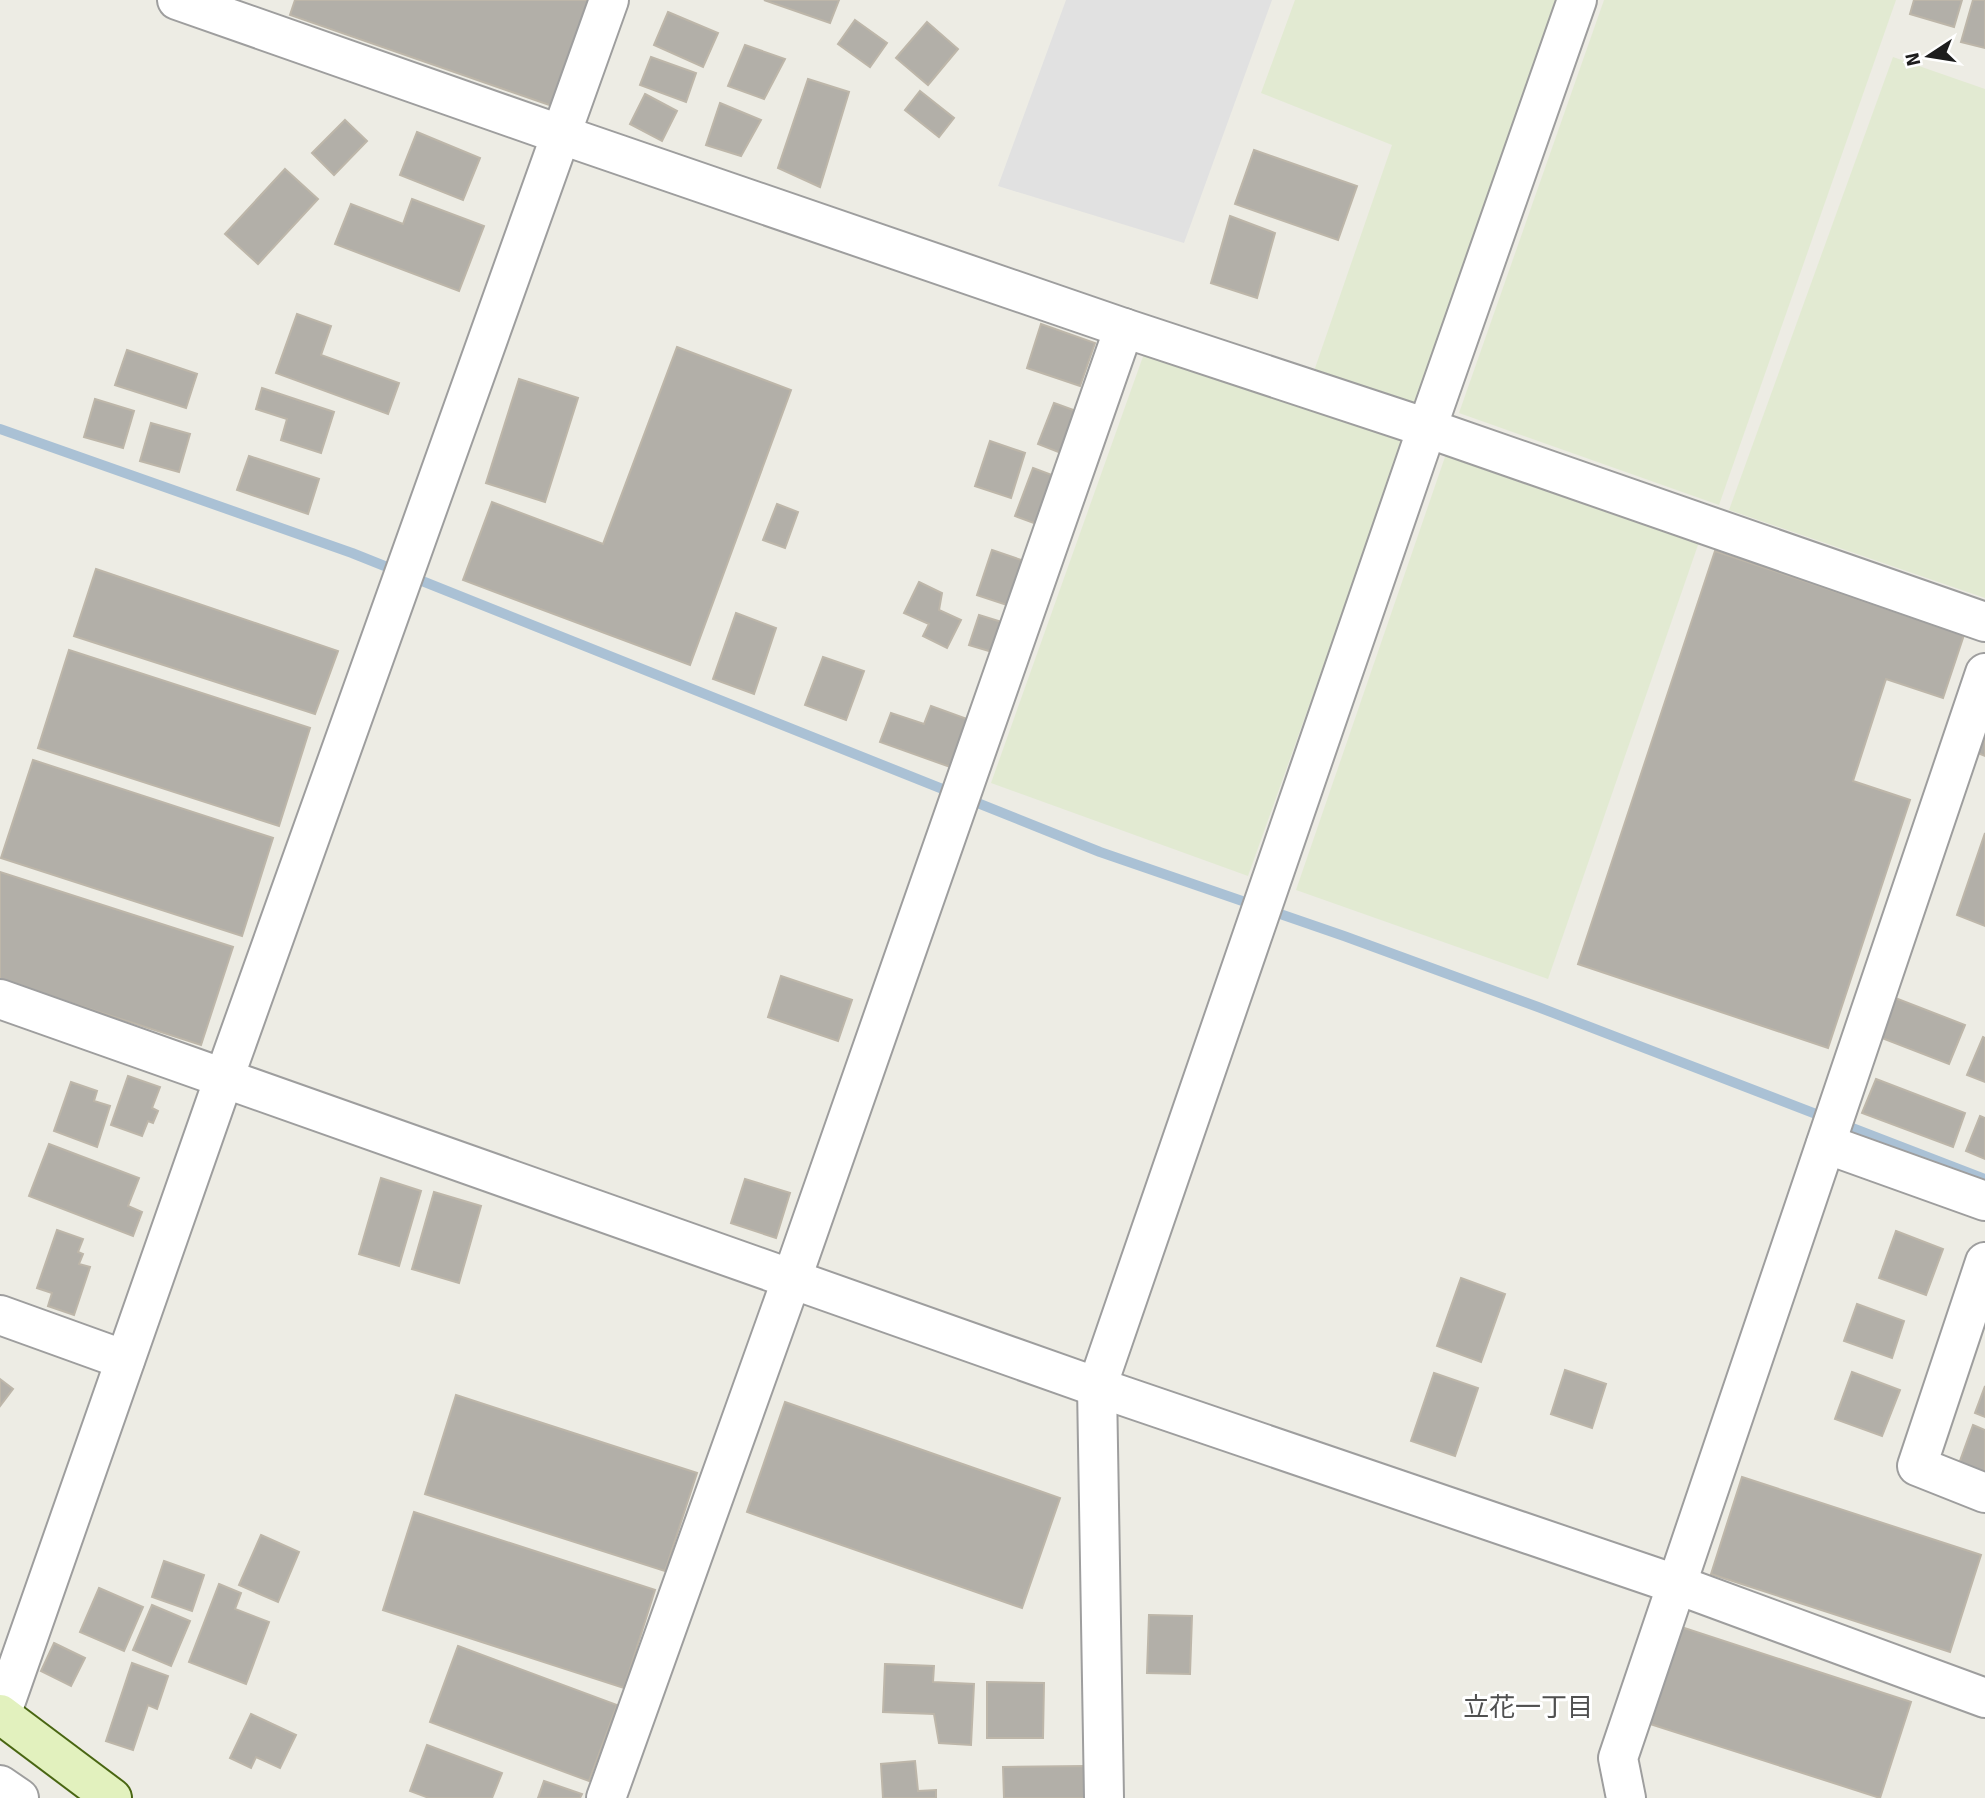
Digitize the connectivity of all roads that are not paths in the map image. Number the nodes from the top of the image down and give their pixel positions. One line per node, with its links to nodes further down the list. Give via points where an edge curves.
1 (609, 0): 4 (street)
2 (1577, 0): 6 (street)
3 (192, 3): 4 (street)
4 (562, 135): 5 (street); 10 (street)
5 (1124, 328): 6 (street); 14 (street)
6 (1427, 428): 7 (street); 17 (street)
7 (1985, 622)
8 (1985, 673): 11 (street)
9 (0, 999): 10 (street)
10 (223, 1078): 14 (street); 16 (street)
11 (1826, 1144): 12 (street); 19 (street)
12 (1985, 1201)
13 (1985, 1262): 18 (street, via 1917,1466)
14 (792, 1278): 17 (street); 25 (street)
15 (0, 1315): 16 (street)
16 (125, 1360): 21 (street)
17 (1097, 1387): 19 (street); 26 (street)
18 (1985, 1493)
19 (1678, 1585): 20 (street); 27 (street, via 1618,1758)
20 (1985, 1698)
21 (1, 1715): 23 (main road)
22 (0, 1785): 24 (street)
23 (96, 1793)
24 (19, 1798)
25 (606, 1798)
26 (1104, 1798)
27 (1626, 1798)

